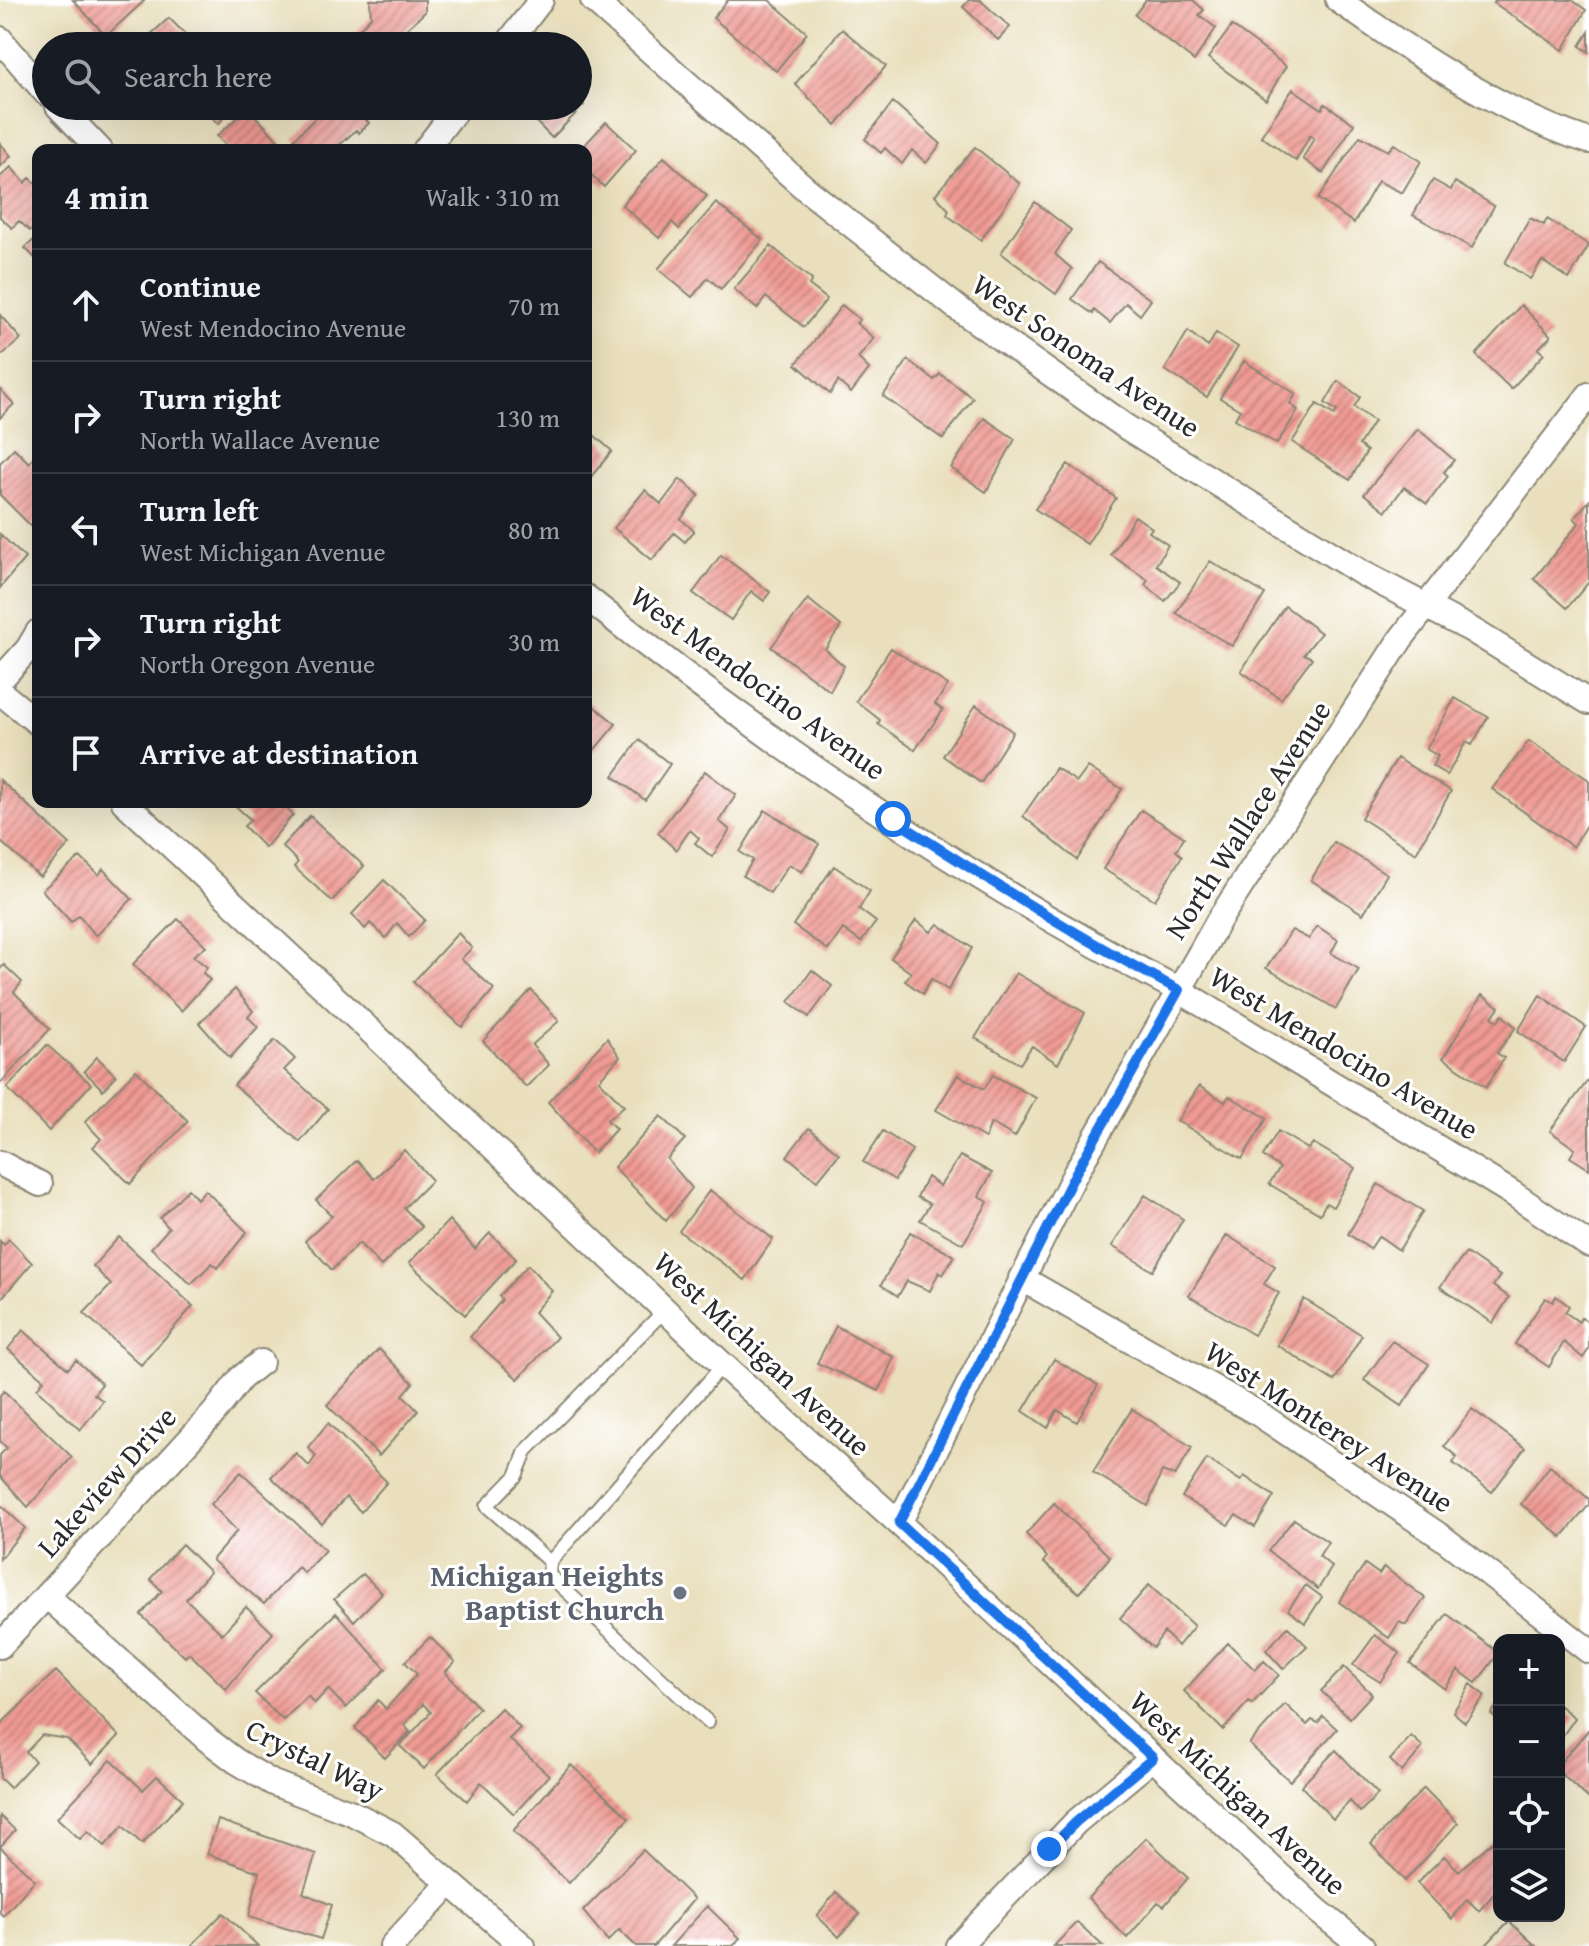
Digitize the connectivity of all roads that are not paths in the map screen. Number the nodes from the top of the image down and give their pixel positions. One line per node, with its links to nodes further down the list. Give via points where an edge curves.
1 (541, 0): 4 (street)
2 (593, 0): 14 (street, West Sonoma Avenue, via 806,189 956,307 1126,427)
3 (1338, 0): 9 (street, via 1504,105)
4 (517, 32)
5 (0, 39): 6 (street)
6 (32, 77)
7 (71, 120): 10 (street)
8 (448, 120): 11 (street)
9 (1589, 141)
10 (94, 144)
11 (430, 144)
12 (1589, 395): 14 (street, North Wallace Avenue)
13 (592, 602): 21 (street, West Mendocino Avenue, via 672,666 893,819)
14 (1426, 607): 18 (street, West Sonoma Avenue); 21 (street, North Wallace Avenue, via 1227,907)
15 (32, 642): 16 (street)
16 (0, 680)
17 (0, 692): 19 (street)
18 (1589, 702)
19 (32, 718)
20 (130, 808): 26 (street, West Michigan Avenue)
21 (1179, 990): 24 (street, West Mendocino Avenue); 25 (street, North Wallace Avenue)
22 (0, 1163): 23 (street)
23 (40, 1184)
24 (1589, 1245)
25 (1021, 1278): 29 (street, North Wallace Avenue); 33 (street, West Monterey Avenue, via 1259,1414 1443,1538)
26 (666, 1309): 28 (street, West Michigan Avenue); 30 (lane, via 526,1451 516,1476 487,1506)
27 (261, 1362): 31 (street, Lakeview Drive)
28 (723, 1365): 29 (street, West Michigan Avenue); 30 (lane)
29 (899, 1523): 35 (street, West Michigan Avenue)
30 (550, 1562): 34 (lane, via 549,1575)
31 (47, 1596): 32 (street, Lakeview Drive); 36 (street, Crystal Way, via 236,1761 273,1783 393,1834)
32 (0, 1646)
33 (1589, 1651)
34 (708, 1722)
35 (1153, 1758): 39 (street, via 1076,1822); 40 (street, West Michigan Avenue)
36 (450, 1883): 37 (street); 38 (street, Crystal Way)
37 (392, 1946)
38 (523, 1946)
39 (958, 1946)
40 (1362, 1946)

